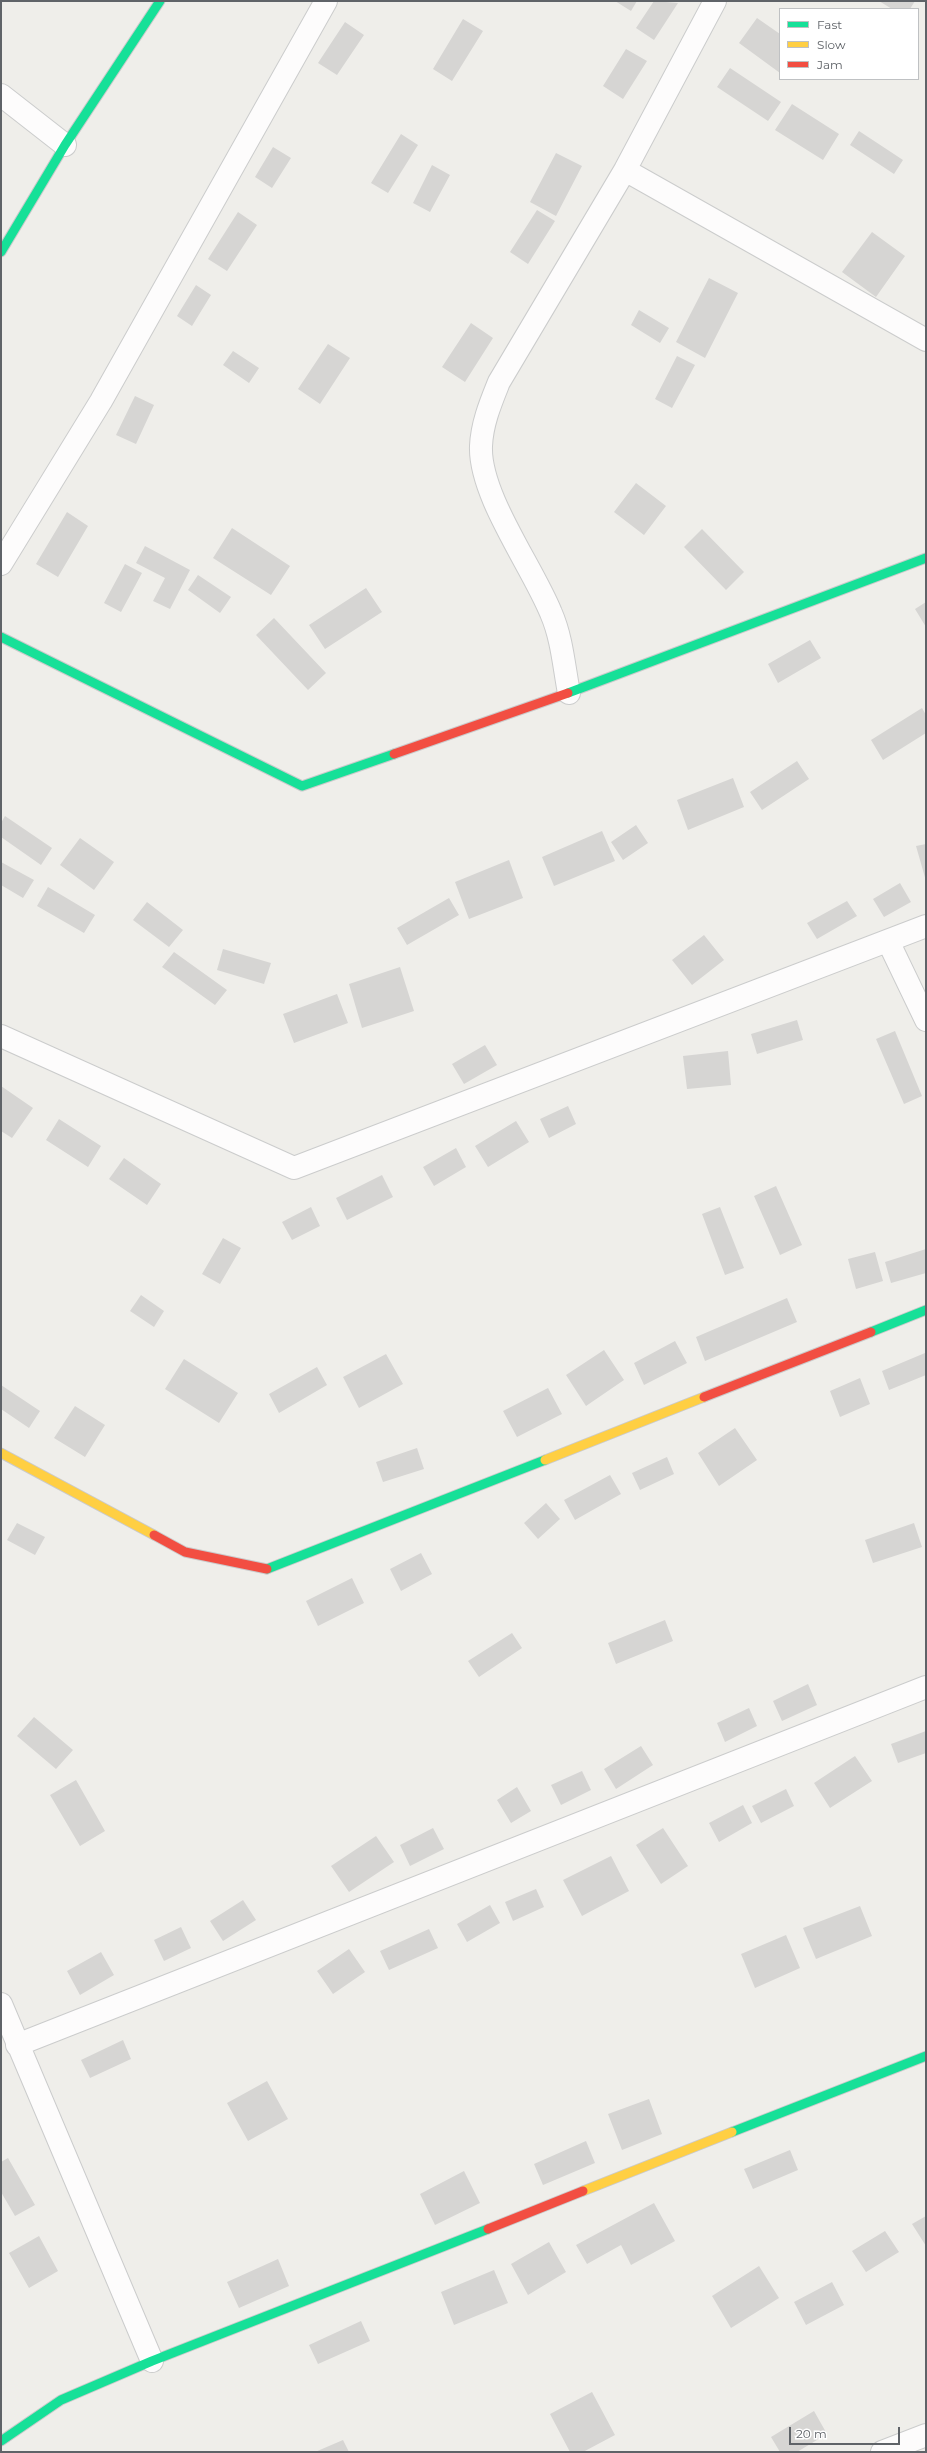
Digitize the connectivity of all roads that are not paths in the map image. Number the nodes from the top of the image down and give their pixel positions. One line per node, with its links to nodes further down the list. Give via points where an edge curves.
1 (160, 1): 5 (street)
2 (326, 1): 10 (street, via 101,401)
3 (715, 1): 6 (street)
4 (1, 95): 5 (street)
5 (65, 145): 7 (street)
6 (625, 170): 8 (street); 12 (street, via 499,382 486,416 481,446 483,472 510,534 536,579 552,615)
7 (1, 252)
8 (926, 340)
9 (926, 558): 12 (street)
10 (1, 564)
11 (1, 637): 12 (street, via 302,786)
12 (570, 693)
13 (926, 926): 14 (street)
14 (888, 941): 15 (street); 16 (street, via 294,1168)
15 (926, 1020)
16 (1, 1036)
17 (926, 1310): 18 (street, via 266,1570 185,1552)
18 (1, 1453)
19 (926, 1687): 21 (street)
20 (1, 2004): 21 (street)
21 (17, 2045): 23 (street)
22 (926, 2056): 23 (street)
23 (152, 2362): 25 (street, via 61,2400)
24 (926, 2435): 26 (street)
25 (1, 2441)
26 (882, 2452)

